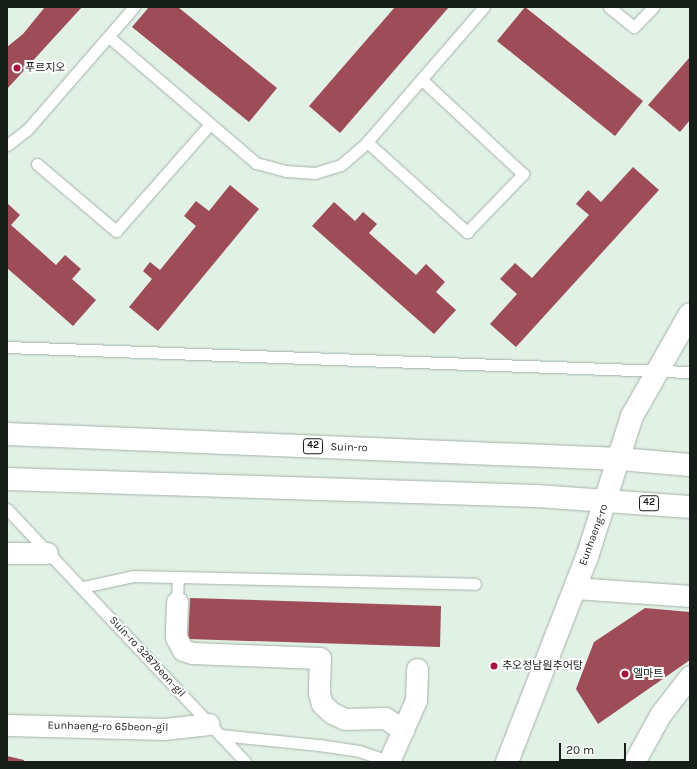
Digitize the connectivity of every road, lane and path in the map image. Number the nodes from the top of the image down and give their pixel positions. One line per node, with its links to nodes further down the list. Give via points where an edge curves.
1 (134, 7): 5 (lane)
2 (484, 7): 6 (lane)
3 (609, 7): 4 (lane, via 634,27)
4 (653, 7)
5 (109, 38): 7 (lane); 9 (lane, via 27,130)
6 (421, 79): 8 (lane); 8 (lane, via 523,174 467,232)
7 (210, 124): 8 (lane, via 256,163 286,171 315,173 341,165); 10 (lane, via 116,231)
8 (367, 142)
9 (7, 145)
10 (37, 164)
11 (690, 314): 14 (main road, Eunhaeng-ro)
12 (7, 347): 14 (lane)
13 (690, 372): 14 (lane)
14 (656, 373): 16 (main road, Eunhaeng-ro, via 632,416)
15 (7, 434): 16 (main road, Suin-ro / 42)
16 (620, 459): 17 (main road, Suin-ro / 42); 19 (main road, Eunhaeng-ro)
17 (690, 465)
18 (7, 479): 19 (main road, 42)
19 (607, 499): 20 (main road, 42); 27 (main road, Eunhaeng-ro)
20 (690, 507)
21 (7, 509): 23 (lane, Suin-ro 3287beon-gil)
22 (7, 553): 23 (street)
23 (48, 553): 26 (lane, Suin-ro 3287beon-gil)
24 (178, 577): 25 (lane); 26 (lane, via 133,576); 29 (lane)
25 (475, 584)
26 (83, 587): 33 (lane, Suin-ro 3287beon-gil)
27 (575, 588): 28 (street); 37 (main road, Eunhaeng-ro)
28 (690, 596)
29 (177, 602): 34 (street, via 176,637 183,650 192,653 320,658 319,693 322,704 345,719 385,718)
30 (417, 669): 34 (street, via 416,700)
31 (690, 676): 38 (street, via 660,715)
32 (7, 725): 33 (street, Eunhaeng-ro 65beon-gil)
33 (215, 730): 35 (lane, Suin-ro 3287beon-gil); 36 (lane, Eunhaeng-ro 65beon-gil, via 359,751)
34 (403, 730): 36 (street)
35 (245, 762)
36 (390, 762)
37 (507, 762)
38 (634, 762)

